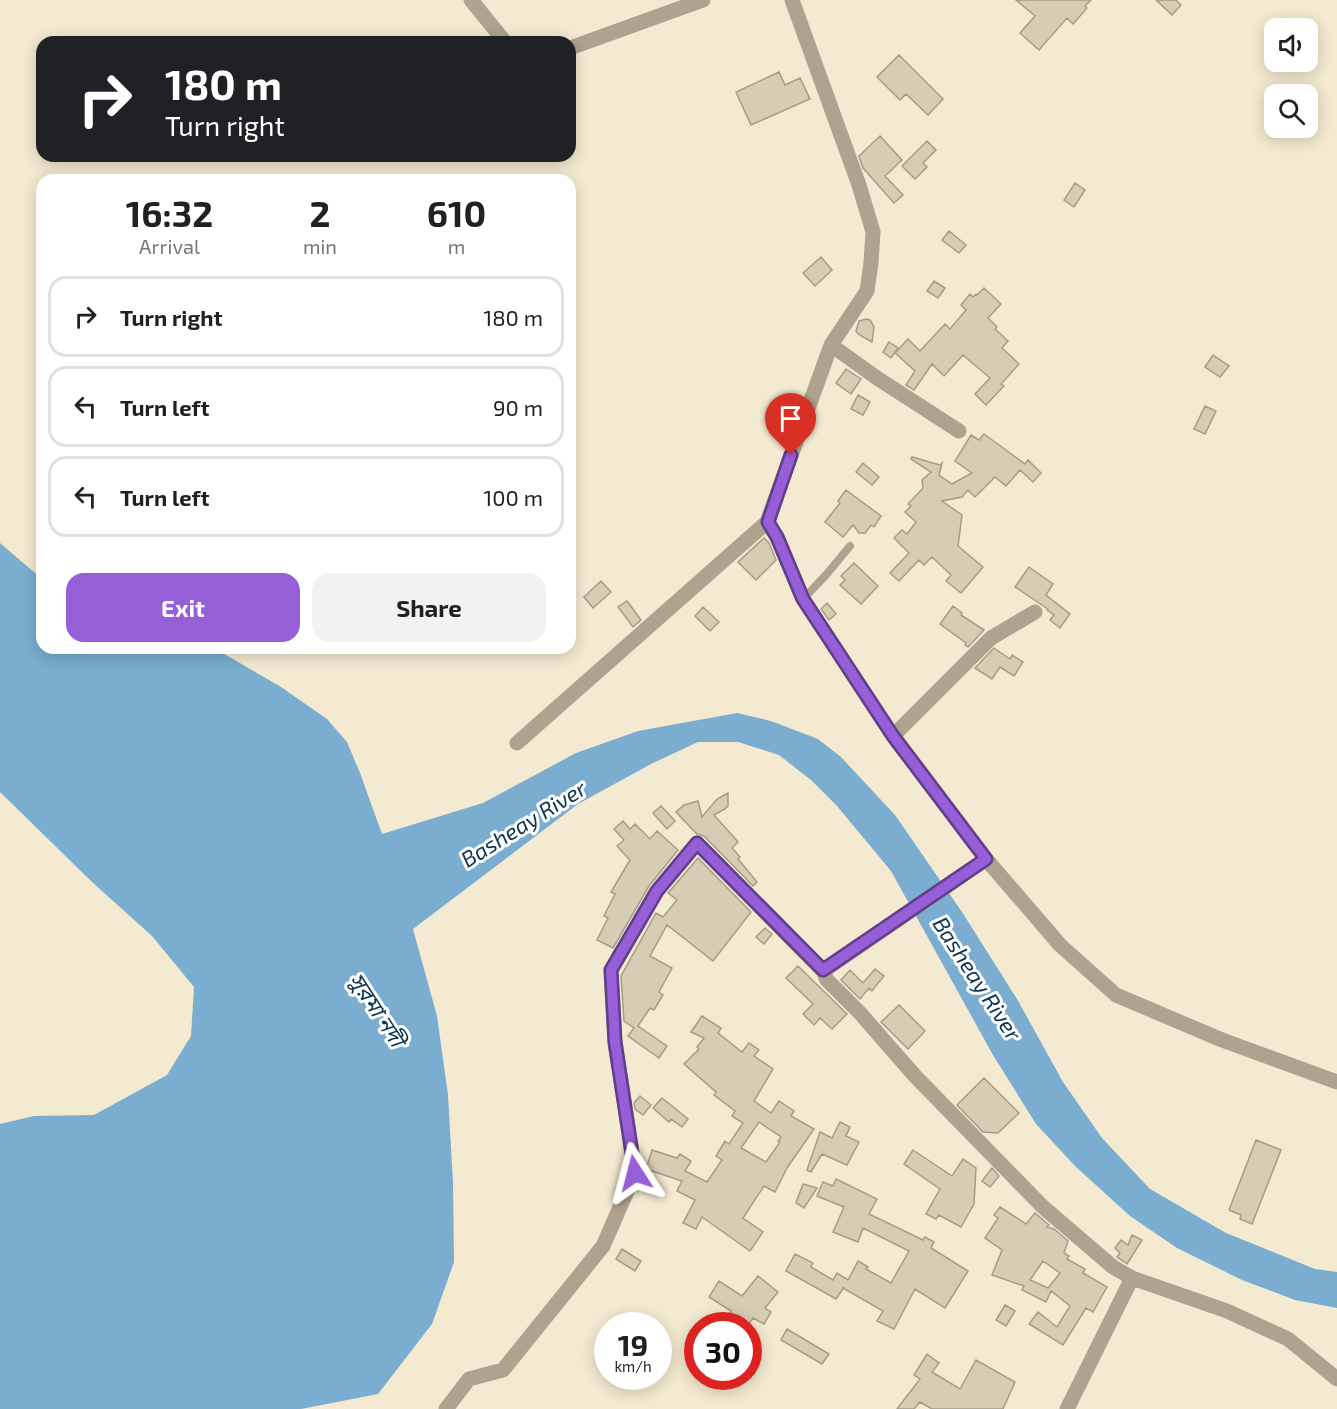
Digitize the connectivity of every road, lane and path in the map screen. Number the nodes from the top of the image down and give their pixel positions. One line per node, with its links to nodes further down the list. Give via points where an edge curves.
1 (471, 0): 4 (street)
2 (703, 0): 5 (street)
3 (792, 0): 6 (street, via 860,185 873,232 867,291)
4 (500, 36)
5 (576, 46)
6 (831, 345): 7 (street); 8 (street)
7 (959, 430)
8 (768, 522): 10 (street); 13 (street)
9 (850, 546): 10 (lane)
10 (803, 599): 12 (street)
11 (1035, 612): 12 (street, via 992,638)
12 (893, 736): 14 (street)
13 (517, 743)
14 (986, 859): 15 (street); 16 (street, via 1060,945 1116,995 1222,1040)
15 (823, 970): 17 (street, via 827,980 915,1076 1043,1207 1113,1267); 19 (street, via 697,843 657,891 611,970 615,1042 635,1173 603,1246 503,1370 469,1379)
16 (1337, 1082)
17 (1132, 1278): 18 (street, via 1227,1311 1288,1339); 20 (street)
18 (1337, 1379)
19 (446, 1409)
20 (1066, 1409)

